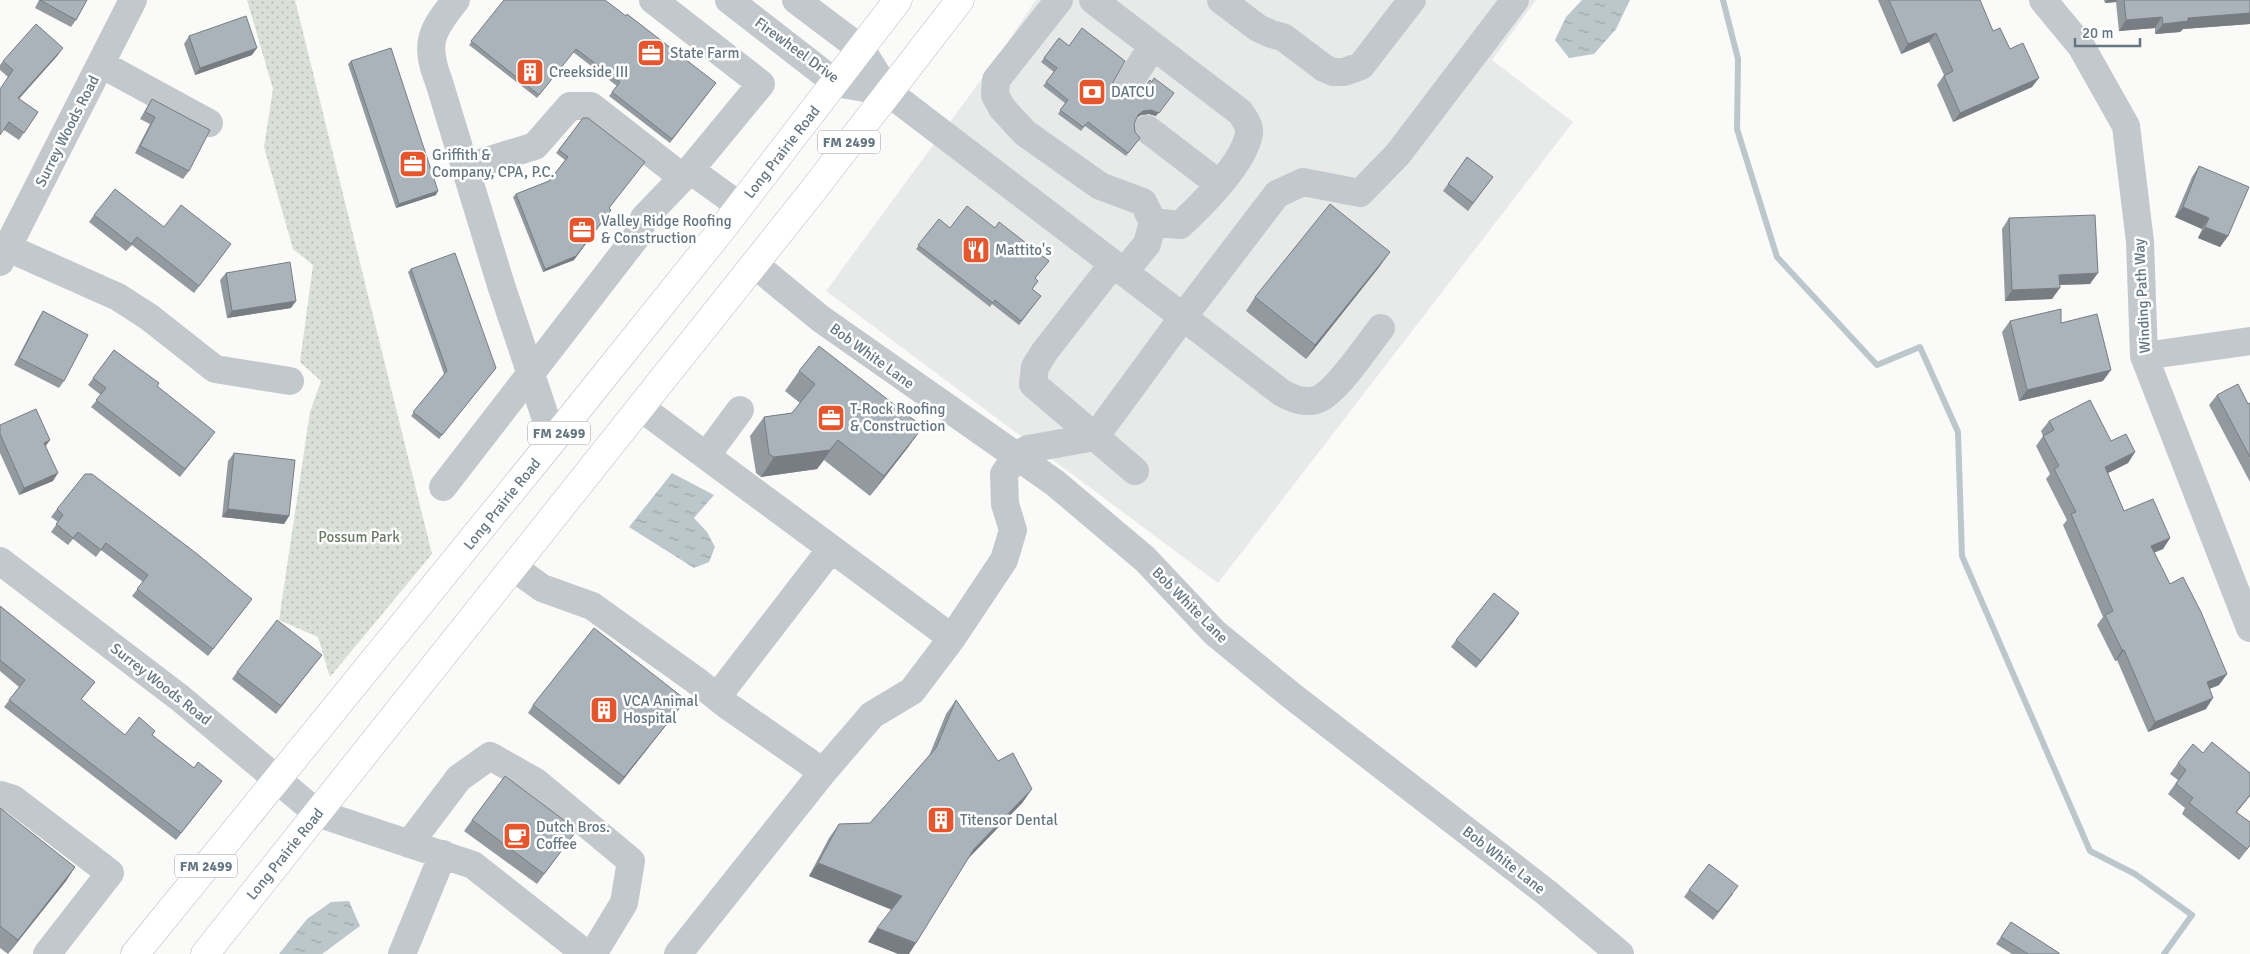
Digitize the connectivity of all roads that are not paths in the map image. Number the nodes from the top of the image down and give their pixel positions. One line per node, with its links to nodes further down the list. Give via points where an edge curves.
1 (134, 0): 16 (street, Surrey Woods Road)
2 (456, 0): 22 (street, via 437,24 431,41 431,61)
3 (653, 0): 23 (street, via 761,84)
4 (729, 0): 17 (street, Firewheel Drive)
5 (796, 0): 15 (street)
6 (898, 0): 15 (main road, Long Prairie Road / FM 2499)
7 (960, 0): 19 (main road, Long Prairie Road / FM 2499)
8 (1059, 0): 26 (street, via 996,80 995,96 1007,115 1025,133 1100,186 1143,202)
9 (1093, 0): 14 (street)
10 (1221, 0): 11 (street, via 1258,28 1283,37 1324,68 1344,72 1362,66)
11 (1412, 0)
12 (1515, 0): 30 (street, via 1398,154 1360,193 1303,182 1277,194)
13 (2043, 0): 33 (street, Winding Path Way, via 2082,46 2126,126 2140,242)
14 (1154, 46): 18 (street); 24 (street, via 1240,112 1247,123 1249,132 1241,155)
15 (861, 49): 17 (main road, Long Prairie Road / FM 2499); 19 (street)
16 (101, 64): 20 (street); 27 (street, Surrey Woods Road)
17 (836, 83): 19 (street, Firewheel Drive); 25 (main road, Long Prairie Road / FM 2499)
18 (1126, 87)
19 (888, 92): 28 (main road, Long Prairie Road / FM 2499); 29 (street)
20 (209, 123)
21 (1147, 129): 24 (street)
22 (464, 168): 23 (street, via 535,146 570,106 591,106); 34 (street)
23 (686, 173): 25 (street); 34 (street, via 644,218 636,236)
24 (1218, 184): 26 (street, via 1180,225)
25 (740, 206): 39 (main road, Long Prairie Road / FM 2499)
26 (1153, 222): 29 (street, via 1147,244)
27 (4, 255): 35 (street, via 118,297 215,369)
28 (754, 264): 36 (main road, Long Prairie Road / FM 2499); 41 (street, Bob White Lane, via 820,319)
29 (1119, 268): 30 (street); 38 (street, via 1045,351 1035,367 1033,384)
30 (1183, 317): 31 (street, via 1297,401 1316,400 1331,391); 38 (street)
31 (1380, 328)
32 (2250, 341): 33 (street)
33 (2144, 356): 47 (street, Winding Path Way)
34 (531, 374): 39 (street); 43 (street)
35 (290, 381)
36 (640, 407): 40 (street); 46 (main road, Long Prairie Road / FM 2499)
37 (740, 410): 40 (street)
38 (1095, 437): 41 (street, via 1028,449); 42 (street)
39 (553, 440): 51 (main road, Long Prairie Road / FM 2499)
40 (706, 456): 44 (street)
41 (1016, 457): 48 (street, via 1004,474 1005,504 1014,530 1004,560); 63 (street, Bob White Lane, via 1055,483 1145,559 1214,633)
42 (1135, 471)
43 (443, 487)
44 (831, 549): 48 (street); 49 (street)
45 (0, 561): 51 (street, Surrey Woods Road, via 180,698)
46 (513, 567): 49 (street, via 542,588 592,606); 53 (main road, Long Prairie Road / FM 2499)
47 (2250, 628)
48 (952, 638): 50 (street, via 912,691 872,715)
49 (717, 697): 50 (street)
50 (823, 772): 62 (street)
51 (276, 779): 53 (street, Surrey Woods Road); 57 (main road, Long Prairie Road / FM 2499)
52 (0, 795): 56 (street, via 13,799 110,872)
53 (317, 813): 54 (street); 58 (main road, Long Prairie Road / FM 2499)
54 (408, 844): 55 (street); 61 (street, via 459,778 490,756 536,782 631,861 624,903)
55 (443, 854): 59 (street); 60 (street, via 473,865)
56 (48, 954)
57 (135, 954)
58 (205, 954)
59 (402, 954)
60 (586, 954)
61 (593, 954)
62 (678, 954)
63 (1620, 954)

